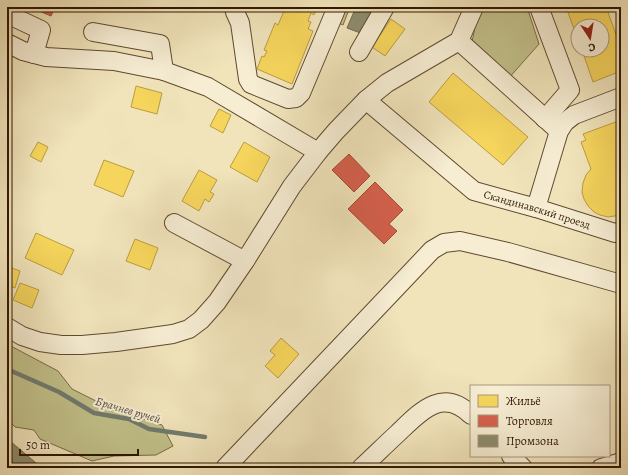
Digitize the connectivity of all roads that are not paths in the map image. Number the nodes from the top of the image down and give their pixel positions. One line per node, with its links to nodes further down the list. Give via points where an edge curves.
1 (234, 7): 15 (street, via 240,23 248,79 251,84)
2 (337, 7): 15 (street, via 301,93 296,98 288,99)
3 (385, 7): 11 (street)
4 (474, 7): 9 (street)
5 (539, 7): 18 (street, via 570,90)
6 (7, 14): 12 (street, via 41,30)
7 (93, 32): 8 (street)
8 (127, 38): 13 (street); 14 (street, via 160,44)
9 (459, 41): 17 (street, via 387,83); 18 (street)
10 (7, 43): 12 (street)
11 (359, 52)
12 (34, 54): 13 (street)
13 (124, 63): 14 (street)
14 (164, 71): 19 (street, via 208,87)
15 (276, 94): 19 (street)
16 (621, 97): 20 (street, via 574,115)
17 (366, 100): 21 (street); 22 (street, Скандинавский проезд, via 474,192)
18 (545, 119): 20 (street)
19 (265, 120): 21 (street)
20 (559, 131): 22 (street)
21 (318, 152): 25 (street, via 292,186)
22 (536, 208): 24 (street, Скандинавский проезд, via 615,233)
23 (174, 224): 25 (street)
24 (621, 231)
25 (245, 261): 27 (street, via 217,302 201,320 189,329 174,334 82,345 61,345 40,342)
26 (621, 284): 31 (street, via 460,241 444,244 432,250)
27 (7, 327)
28 (470, 414): 32 (street, via 453,403 439,403 423,409)
29 (512, 457): 33 (street)
30 (621, 462): 34 (street)
31 (225, 468)
32 (361, 468)
33 (523, 468)
34 (601, 468)

